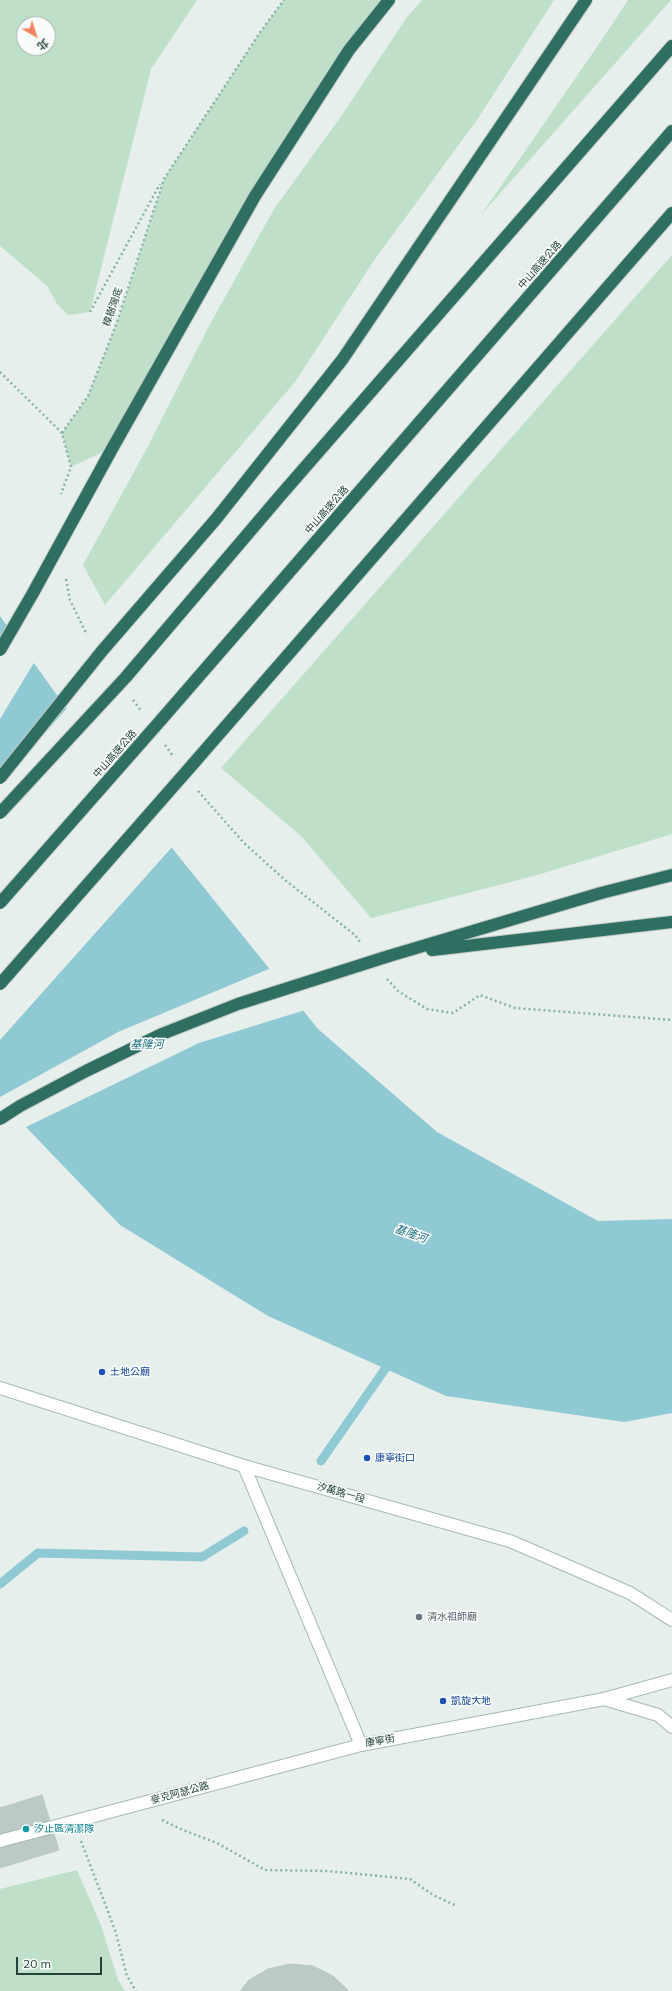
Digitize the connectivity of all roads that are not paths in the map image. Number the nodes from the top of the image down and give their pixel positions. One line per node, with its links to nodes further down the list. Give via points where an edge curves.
1 (389, 0): 6 (highway, bridge, via 349,50 255,196)
2 (586, 0): 7 (highway, bridge, via 342,360 216,519 102,651)
3 (672, 46): 8 (highway, bridge, via 126,677)
4 (672, 131): 10 (highway, 中山高速公路, bridge)
5 (672, 213): 13 (highway, bridge)
6 (0, 650)
7 (0, 778)
8 (0, 813)
9 (672, 875): 12 (highway, via 600,893)
10 (0, 904)
11 (672, 922): 12 (highway)
12 (389, 956): 14 (highway, bridge, via 238,1004 162,1034 86,1071)
13 (0, 984)
14 (0, 1119)
15 (0, 1388): 16 (street, 汐萬路一段)
16 (244, 1466): 17 (street, 汐萬路一段, via 510,1541 630,1593); 21 (street, 康寧街)
17 (672, 1620)
18 (672, 1680): 19 (street, 康寧街)
19 (604, 1699): 20 (street, via 658,1715); 21 (street, 康寧街)
20 (672, 1727)
21 (361, 1745): 22 (street, 麥克阿瑟公路)
22 (0, 1841)

